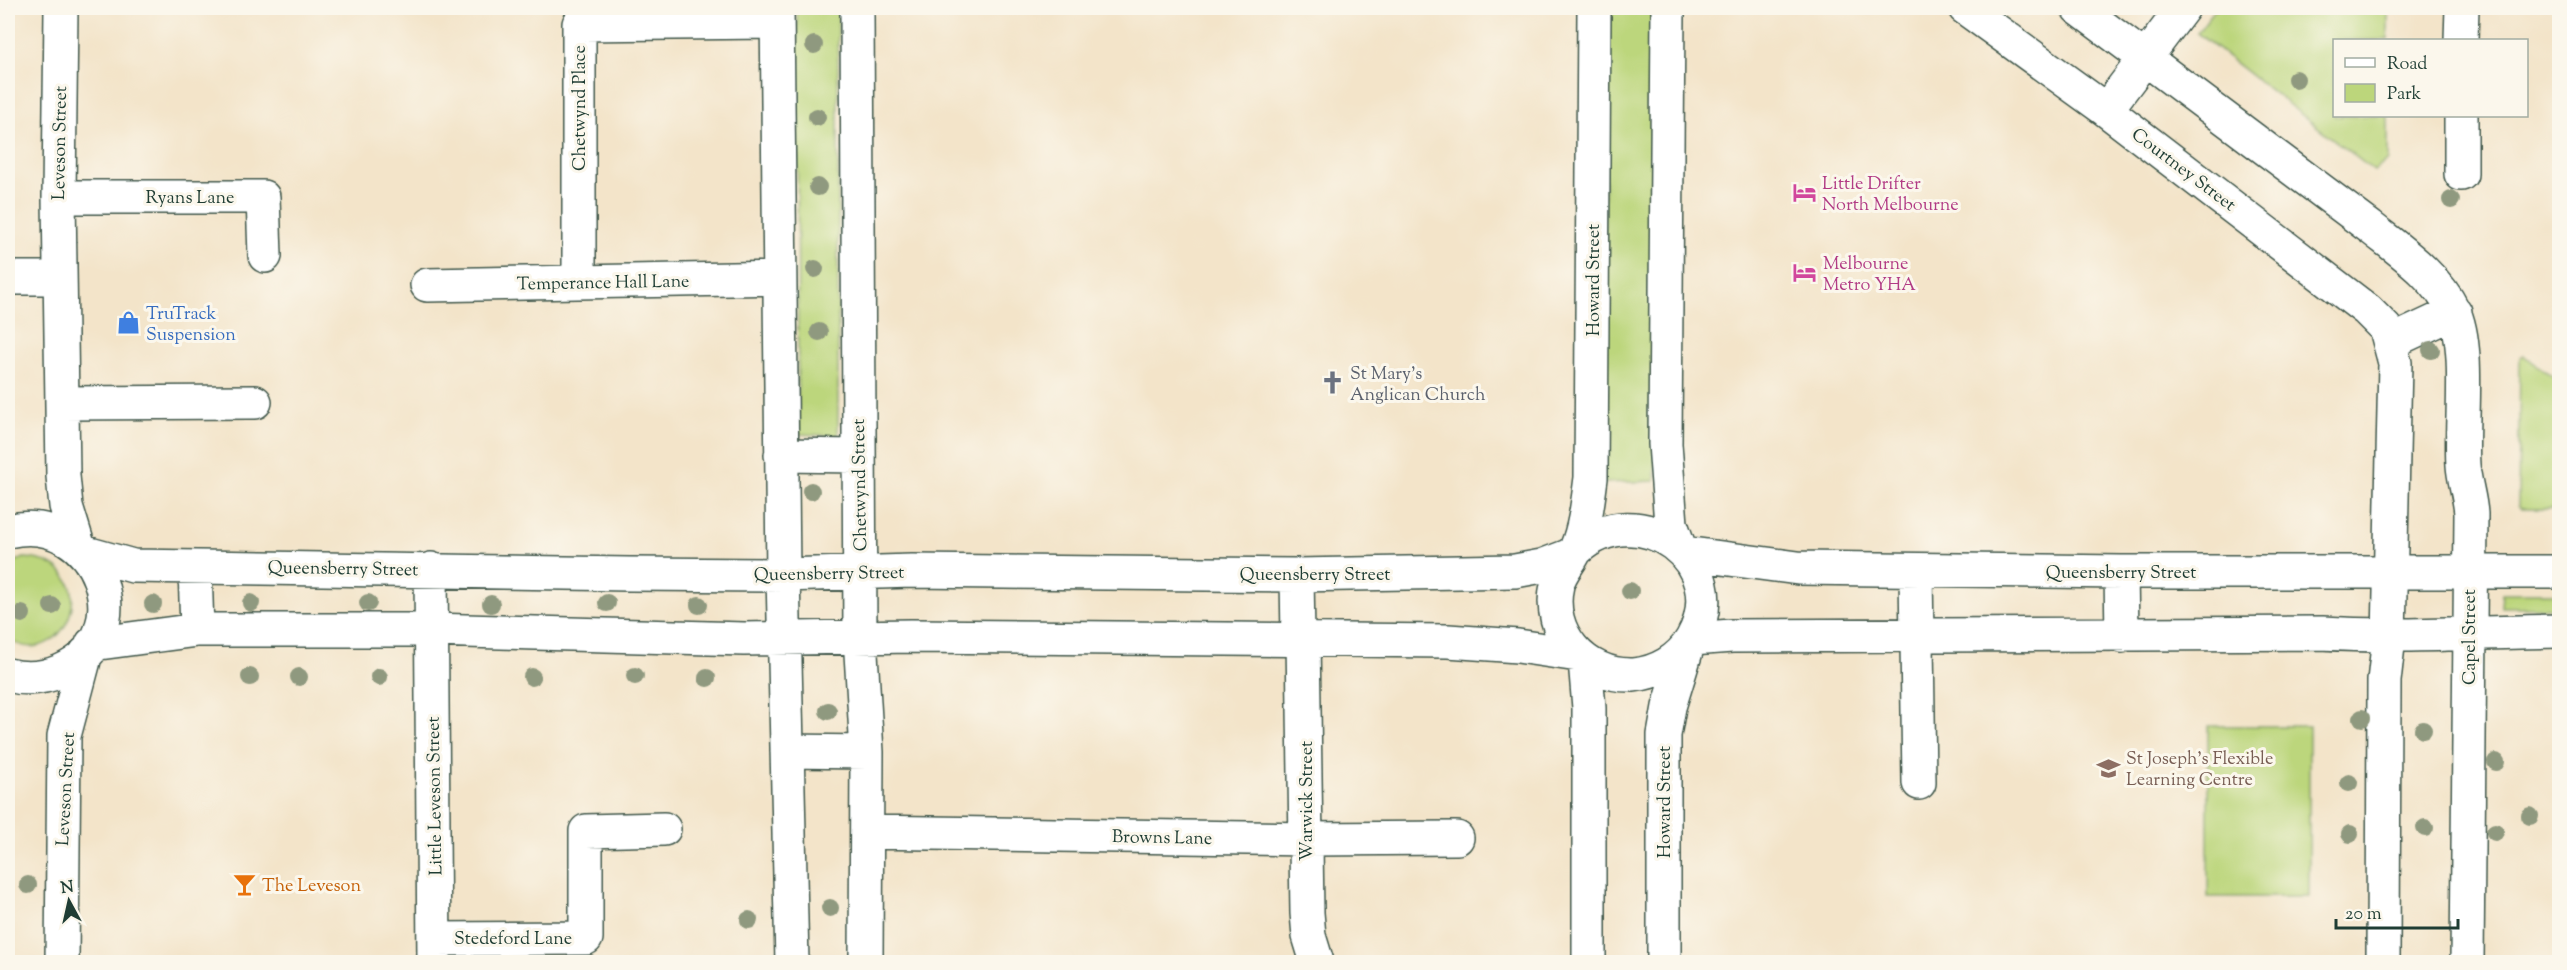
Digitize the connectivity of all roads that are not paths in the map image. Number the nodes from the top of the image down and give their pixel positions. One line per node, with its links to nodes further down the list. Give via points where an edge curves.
1 (61, 8): 15 (street, Leveson Street)
2 (856, 8): 27 (street, Chetwynd Street)
3 (1594, 8): 31 (street, Howard Street, via 1593,444 1590,486)
4 (1668, 8): 30 (street, via 1665,444 1671,524)
5 (1965, 8): 12 (street, Courtney Street)
6 (2078, 8): 11 (street)
7 (2183, 8): 11 (street)
8 (2462, 8): 10 (street)
9 (777, 15): 19 (street); 20 (street, Chetwynd Place, via 579,24)
10 (2462, 39)
11 (2144, 59): 12 (street); 22 (street, via 2407,257 2434,282)
12 (2106, 110): 23 (street, Courtney Street, via 2367,310 2386,330)
13 (2461, 117): 14 (street)
14 (2461, 174)
15 (59, 197): 16 (street, Ryans Lane, via 263,197); 18 (street, Leveson Street)
16 (265, 256)
17 (8, 278): 18 (street)
18 (59, 278): 25 (street, Leveson Street)
19 (778, 278): 20 (street, Temperance Hall Lane); 26 (street)
20 (579, 282): 21 (street, Temperance Hall Lane)
21 (427, 285)
22 (2455, 312): 23 (street); 37 (street, Capel Street, via 2461,343 2463,465 2470,504)
23 (2391, 342): 35 (street, via 2395,363 2395,444)
24 (255, 402): 25 (street)
25 (62, 403): 29 (street, Leveson Street, via 64,494)
26 (781, 455): 27 (street); 40 (street)
27 (859, 456): 39 (street, Chetwynd Street)
28 (8, 531): 29 (street, Queensberry Street, via 43,528)
29 (82, 549): 32 (street, Queensberry Street, via 133,566); 53 (street, Leveson Street, via 100,577 105,605)
30 (1682, 551): 31 (street, via 1651,531 1628,528 1594,536); 34 (street, Queensberry Street, via 1787,568); 52 (street, via 1698,576 1702,601 1702,615)
31 (1574, 553): 41 (street, Queensberry Street, via 1542,566 1515,571); 54 (street, via 1557,583 1555,598 1560,630)
32 (195, 568): 33 (street, Queensberry Street); 42 (street)
33 (431, 569): 40 (street, Queensberry Street); 43 (street, Little Leveson Street)
34 (1916, 571): 36 (street, Queensberry Street); 46 (street)
35 (2390, 571): 36 (street, Queensberry Street); 37 (street, Queensberry Street); 49 (street)
36 (2121, 572): 47 (street)
37 (2469, 572): 38 (street, Queensberry Street); 45 (street, Capel Street)
38 (2559, 572)
39 (860, 573): 40 (street, Queensberry Street); 41 (street, Queensberry Street); 48 (street, Chetwynd Street)
40 (783, 574): 50 (street)
41 (1298, 574): 51 (street, Warwick Street)
42 (197, 630): 43 (street); 53 (street)
43 (432, 630): 50 (street); 63 (street, Little Leveson Street)
44 (2559, 631): 45 (street)
45 (2468, 632): 49 (street); 71 (street, Capel Street)
46 (1915, 636): 47 (street); 52 (street, via 1732,636); 58 (street)
47 (2122, 636): 49 (street, via 2322,633)
48 (860, 637): 50 (street); 51 (street); 57 (street, Chetwynd Street)
49 (2389, 637): 70 (street, via 2384,681)
50 (784, 639): 56 (street)
51 (1301, 639): 54 (street, via 1473,643 1526,647); 62 (street, Warwick Street)
52 (1690, 642): 54 (street, via 1670,663 1646,673 1607,672); 69 (street, Howard Street, via 1664,735)
53 (89, 649): 55 (street, via 76,662 53,674 28,679); 64 (street, Leveson Street, via 64,736)
54 (1581, 658): 68 (street, via 1589,708)
55 (8, 675)
56 (787, 751): 57 (street); 65 (street)
57 (867, 753): 60 (street, Chetwynd Street)
58 (1919, 783)
59 (664, 829): 63 (street, Stedeford Lane, via 586,831 586,938)
60 (867, 832): 62 (street, Browns Lane); 66 (street, Chetwynd Street)
61 (1457, 838): 62 (street, Browns Lane)
62 (1306, 839): 67 (street, Warwick Street, via 1309,936)
63 (435, 951)
64 (62, 963)
65 (792, 963)
66 (866, 963)
67 (1317, 963)
68 (1589, 963)
69 (1664, 963)
70 (2383, 963)
71 (2467, 963)

